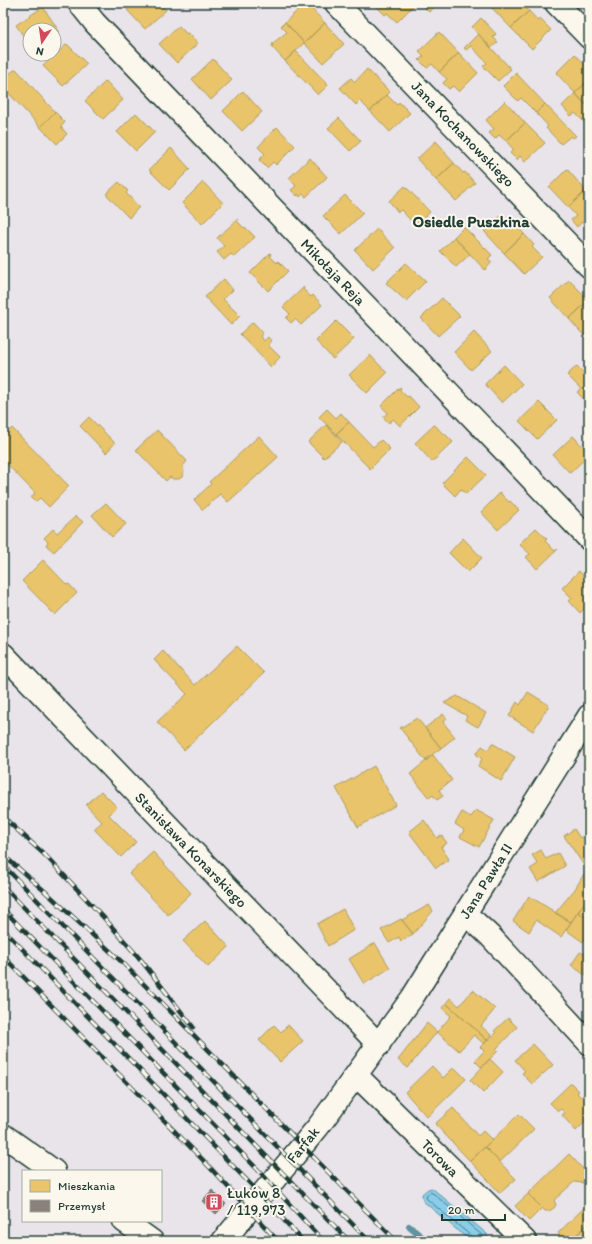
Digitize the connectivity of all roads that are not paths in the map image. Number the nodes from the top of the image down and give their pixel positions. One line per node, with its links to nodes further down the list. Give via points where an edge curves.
1 (79, 3): 6 (street, Mikołaja Reja, via 95,23)
2 (336, 3): 5 (street, Jana Kochanowskiego)
3 (556, 3): 4 (street)
4 (589, 37)
5 (589, 266)
6 (589, 539)
7 (3, 654): 11 (street, Stanisława Konarskiego)
8 (589, 716): 9 (street, Jana Pawła II)
9 (465, 915): 10 (street, via 490,936); 11 (street, Jana Pawła II)
10 (589, 1042)
11 (379, 1045): 12 (street, Farfak)
12 (356, 1075): 17 (street, Farfak, via 318,1127); 18 (street, Torowa)
13 (3, 1135): 14 (street)
14 (53, 1170)
15 (125, 1222): 16 (street)
16 (152, 1241)
17 (223, 1241)
18 (525, 1241)

